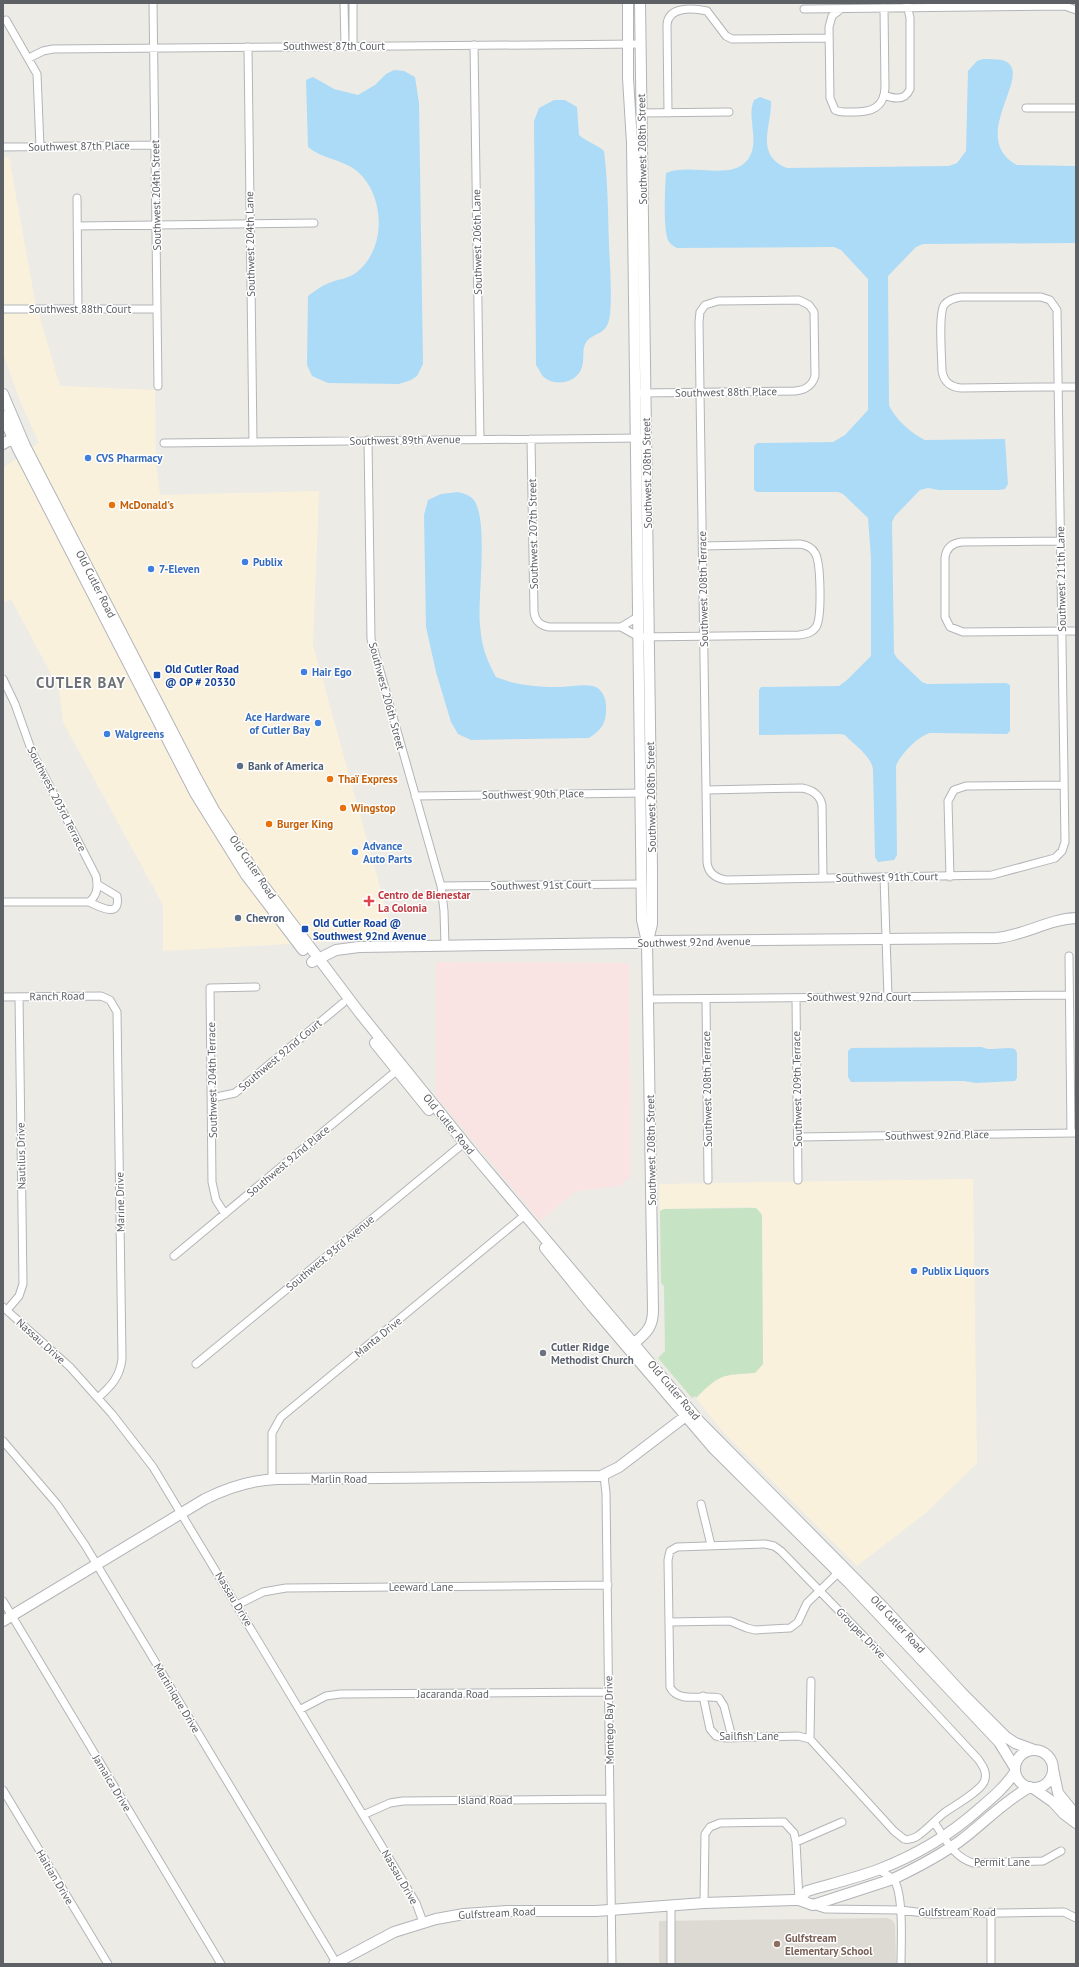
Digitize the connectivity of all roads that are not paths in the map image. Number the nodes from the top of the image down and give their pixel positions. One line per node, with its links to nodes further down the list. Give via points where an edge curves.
1 (153, 3): 19 (street, Southwest 204th Street)
2 (344, 3): 16 (street)
3 (353, 3): 17 (street)
4 (628, 3): 13 (street, Southwest 208th Street)
5 (640, 3): 14 (street, Southwest 208th Street)
6 (908, 5): 7 (street); 10 (street, via 1065,6); 21 (street, via 910,89 900,98)
7 (889, 6): 9 (street); 21 (street)
8 (804, 9): 9 (street)
9 (841, 9): 12 (street, via 831,18)
10 (1076, 10)
11 (6, 20): 20 (street)
12 (829, 38): 21 (street, via 830,98 835,110 870,110 879,105); 26 (street, via 732,39 726,36 707,12 673,12 667,21)
13 (628, 43): 14 (street, Southwest 87th Court); 15 (street, Southwest 87th Court); 43 (street, Southwest 208th Street)
14 (640, 44): 25 (street, Southwest 208th Street)
15 (474, 45): 17 (street, Southwest 87th Court); 49 (street, Southwest 206th Lane)
16 (345, 46): 17 (street, Southwest 87th Court); 18 (street, Southwest 87th Court)
17 (353, 46)
18 (248, 47): 19 (street, Southwest 87th Court); 32 (street, Southwest 204th Lane)
19 (154, 48): 20 (street, Southwest 87th Court, via 53,49); 27 (street, Southwest 204th Street)
20 (30, 58): 29 (street, via 39,83)
21 (884, 95)
22 (1026, 108): 23 (street)
23 (1076, 108)
24 (729, 112): 26 (street)
25 (642, 113): 26 (street); 43 (street, Southwest 208th Street)
26 (668, 113)
27 (156, 145): 29 (street, Southwest 87th Place); 33 (street, Southwest 204th Street)
28 (3, 147): 29 (street, Southwest 87th Place)
29 (40, 147)
30 (77, 198): 34 (street)
31 (314, 223): 32 (street)
32 (250, 224): 33 (street); 51 (street, Southwest 204th Lane)
33 (156, 225): 34 (street); 36 (street, Southwest 204th Street)
34 (77, 226): 35 (street)
35 (78, 308): 36 (street, Southwest 88th Court); 37 (street, Southwest 88th Court)
36 (157, 308): 39 (street, Southwest 204th Street)
37 (3, 309)
38 (813, 382): 42 (street, Southwest 88th Place, via 807,388 795,391); 42 (street, Southwest 208th Terrace, via 816,373 816,320 810,305 797,300 718,301 708,303 701,309 699,319)
39 (158, 386)
40 (1059, 387): 40 (street, Southwest 211th Lane, via 1058,313 1048,298 961,297 946,303 941,317 942,371 944,379 949,384 960,388); 41 (street); 54 (street, Southwest 211th Lane)
41 (1076, 387)
42 (700, 392): 43 (street, Southwest 88th Place); 55 (street, Southwest 208th Terrace)
43 (641, 393): 47 (street, Southwest 208th Street)
44 (3, 394): 46 (street, Old Cutler Road)
45 (3, 416): 46 (street, Old Cutler Road)
46 (16, 436): 53 (street); 62 (street, Old Cutler Road)
47 (641, 438): 50 (street, Southwest 89th Avenue); 56 (street, Southwest 208th Street); 61 (street, Southwest 208th Street)
48 (368, 440): 49 (street, Southwest 89th Avenue); 51 (street, Southwest 89th Avenue); 69 (street, Southwest 206th Street, via 370,634)
49 (480, 440): 50 (street, Southwest 89th Avenue)
50 (532, 440): 57 (street, Southwest 207th Street, via 536,620 550,627)
51 (253, 442): 52 (street, Southwest 89th Avenue)
52 (164, 443)
53 (3, 444)
54 (1061, 540): 58 (street, Southwest 211th Lane); 58 (street, via 962,542 953,544 944,558 945,616 949,626 963,632)
55 (702, 546): 60 (street, Southwest 208th Terrace); 60 (street, via 800,544 812,549 817,556 818,566 819,618 815,628 807,634)
56 (639, 616): 57 (street); 61 (street, Southwest 208th Street)
57 (621, 627): 61 (street)
58 (1062, 631): 59 (street); 66 (street, Southwest 211th Lane)
59 (1076, 631)
60 (704, 636): 61 (street); 67 (street, Southwest 208th Terrace)
61 (644, 637): 68 (street, Southwest 208th Street)
62 (137, 671): 64 (street, Old Cutler Road); 65 (street, Old Cutler Road)
63 (3, 679): 76 (street, Southwest 203rd Terrace, via 32,752 96,876)
64 (172, 749): 65 (street); 70 (street, Old Cutler Road)
65 (186, 757): 70 (street, Old Cutler Road)
66 (1064, 785): 71 (street, Southwest 211th Lane, via 1065,842); 73 (street, via 966,786 954,790 949,796 948,804)
67 (706, 790): 72 (street, Southwest 208th Terrace, via 707,864); 75 (street, via 802,788 814,792 819,796 822,809)
68 (646, 793): 69 (street, Southwest 90th Place); 77 (street, Southwest 208th Street); 83 (street, Southwest 208th Street, via 652,924)
69 (414, 796): 78 (street, Southwest 206th Street)
70 (221, 829): 86 (street, Old Cutler Road, via 260,895)
71 (1057, 856): 73 (street, Southwest 91th Court, via 1051,860 997,874)
72 (714, 876): 75 (street, Southwest 91th Court, via 726,880)
73 (950, 876): 74 (street, Southwest 91th Court)
74 (884, 877): 75 (street, Southwest 91th Court); 82 (street)
75 (823, 878)
76 (97, 884): 79 (street); 79 (street, via 117,896 116,907 105,910)
77 (642, 884): 78 (street, Southwest 91st Court); 83 (street, Southwest 208th Street, via 642,920)
78 (441, 886): 84 (street, Southwest 206th Street)
79 (92, 899): 80 (street)
80 (3, 902)
81 (1076, 918): 82 (street, Southwest 92nd Avenue, via 1052,921 1019,934 1000,938)
82 (886, 939): 83 (street, Southwest 92nd Avenue); 91 (street)
83 (647, 942): 84 (street, Southwest 92nd Avenue); 93 (street, Southwest 208th Street)
84 (445, 946): 86 (street, Southwest 92nd Avenue, via 348,948 336,950)
85 (1069, 956): 88 (street)
86 (315, 961): 96 (street, Old Cutler Road); 97 (street, Old Cutler Road)
87 (256, 987): 98 (street, Southwest 204th Terrace, via 210,988)
88 (1069, 995): 91 (street, Southwest 92nd Court); 99 (street)
89 (20, 996): 90 (street, Ranch Road); 95 (street, Ranch Road, via 97,996); 107 (street, Nautilus Drive, via 22,1284 19,1296)
90 (3, 997)
91 (888, 997): 92 (street, Southwest 92nd Court)
92 (796, 998): 94 (street, Southwest 92nd Court); 100 (street, Southwest 209th Terrace)
93 (648, 999): 94 (street, Southwest 92nd Court); 108 (street, Southwest 208th Street, via 653,1316 650,1328)
94 (706, 999): 102 (street, Southwest 208th Terrace)
95 (110, 1000): 110 (street, Marine Drive, via 116,1007 117,1017 122,1359 117,1379)
96 (343, 1003): 97 (street, Old Cutler Road); 98 (street, Southwest 92nd Court, via 235,1093)
97 (399, 1068): 101 (street, Old Cutler Road); 104 (street, Southwest 92nd Place)
98 (212, 1098): 104 (street, Southwest 204th Terrace, via 214,1193)
99 (1073, 1133): 100 (street, Southwest 92nd Place)
100 (798, 1137): 103 (street, Southwest 209th Terrace)
101 (462, 1144): 105 (street, Old Cutler Road); 109 (street, Southwest 93rd Avenue)
102 (708, 1180)
103 (798, 1180)
104 (225, 1214): 106 (street, Southwest 92nd Place)
105 (523, 1217): 108 (street, Old Cutler Road); 114 (street, Manta Drive, via 281,1417 272,1434)
106 (174, 1256)
107 (5, 1308): 110 (street, Nassau Drive, via 49,1346)
108 (631, 1346): 111 (street, Old Cutler Road)
109 (196, 1364)
110 (98, 1398): 116 (street, Nassau Drive, via 153,1467)
111 (689, 1414): 113 (street, Marlin Road); 119 (street, Old Cutler Road, via 714,1449)
112 (3, 1442): 118 (street, Martinique Drive, via 57,1504)
113 (604, 1476): 114 (street, Marlin Road); 120 (street, Montego Bay Drive)
114 (272, 1480): 116 (street, Marlin Road, via 226,1490)
115 (701, 1504): 117 (street)
116 (182, 1513): 118 (street, Marlin Road); 123 (street, Nassau Drive)
117 (711, 1545): 121 (street, Grouper Drive, via 774,1546); 125 (street, Grouper Drive, via 680,1546 670,1551)
118 (97, 1564): 124 (street, Marlin Road); 157 (street, Martinique Drive)
119 (841, 1570): 121 (street); 132 (street, Old Cutler Road, via 1006,1737); 134 (street, Old Cutler Road, via 998,1742)
120 (608, 1585): 123 (street, Leeward Lane, via 286,1588 263,1592); 127 (street, Montego Bay Drive)
121 (820, 1590): 125 (street, via 805,1606 796,1624 788,1628 750,1629 730,1620); 141 (street, Grouper Drive, via 978,1759 985,1772 981,1785)
122 (3, 1602): 124 (street, Jamaica Drive)
123 (237, 1605): 129 (street, Nassau Drive)
124 (7, 1618): 159 (street, Jamaica Drive)
125 (669, 1622): 128 (street, via 672,1690 680,1696)
126 (811, 1681): 131 (street)
127 (609, 1692): 129 (street, Jacaranda Road, via 340,1694 326,1696); 137 (street, Montego Bay Drive)
128 (703, 1696): 130 (street, via 721,1700); 130 (street, Sailfish Lane, via 712,1733 718,1737)
129 (300, 1709): 138 (street, Nassau Drive)
130 (732, 1737): 131 (street, Sailfish Lane, via 798,1736)
131 (810, 1739): 141 (street, via 899,1836 906,1839 916,1837)
132 (1034, 1750): 133 (street, via 1048,1755); 134 (street, via 1021,1755)
133 (1053, 1769): 135 (street, via 1047,1782 1041,1786); 139 (street, via 1058,1793 1071,1809)
134 (1015, 1770): 135 (street, via 1020,1782); 142 (street, via 999,1791)
135 (1031, 1787): 139 (street); 144 (street, via 1013,1797)
136 (3, 1790): 158 (street, Haitian Drive)
137 (610, 1799): 138 (street, Island Road, via 403,1801 390,1803); 152 (street, Montego Bay Drive)
138 (363, 1816): 156 (street, Nassau Drive, via 416,1903)
139 (1074, 1821)
140 (842, 1822): 143 (street)
141 (934, 1822): 142 (street, Permit Lane)
142 (944, 1837): 144 (street, Permit Lane); 146 (street)
143 (796, 1842): 148 (street); 149 (street, via 794,1833 784,1822 720,1823 710,1827 705,1834)
144 (951, 1847): 145 (street, Permit Lane, via 964,1860 982,1863 1043,1861); 147 (street)
145 (1061, 1851)
146 (879, 1870): 147 (street); 148 (street, via 807,1891)
147 (893, 1879): 150 (street); 153 (street)
148 (800, 1900): 149 (street, Gulfstream Road); 150 (street)
149 (704, 1903): 151 (street, Gulfstream Road)
150 (813, 1905): 153 (street, Gulfstream Road, via 825,1909)
151 (671, 1906): 152 (street, Gulfstream Road); 161 (street)
152 (611, 1910): 156 (street, Gulfstream Road, via 486,1912); 160 (street, Montego Bay Drive)
153 (901, 1910): 154 (street, Gulfstream Road, via 931,1914); 162 (street)
154 (991, 1912): 155 (street, Gulfstream Road, via 1064,1912); 163 (street)
155 (1076, 1917)
156 (423, 1922): 157 (street, Gulfstream Road, via 381,1938)
157 (336, 1963)
158 (108, 1964)
159 (221, 1964)
160 (612, 1964)
161 (671, 1964)
162 (901, 1964)
163 (991, 1964)

